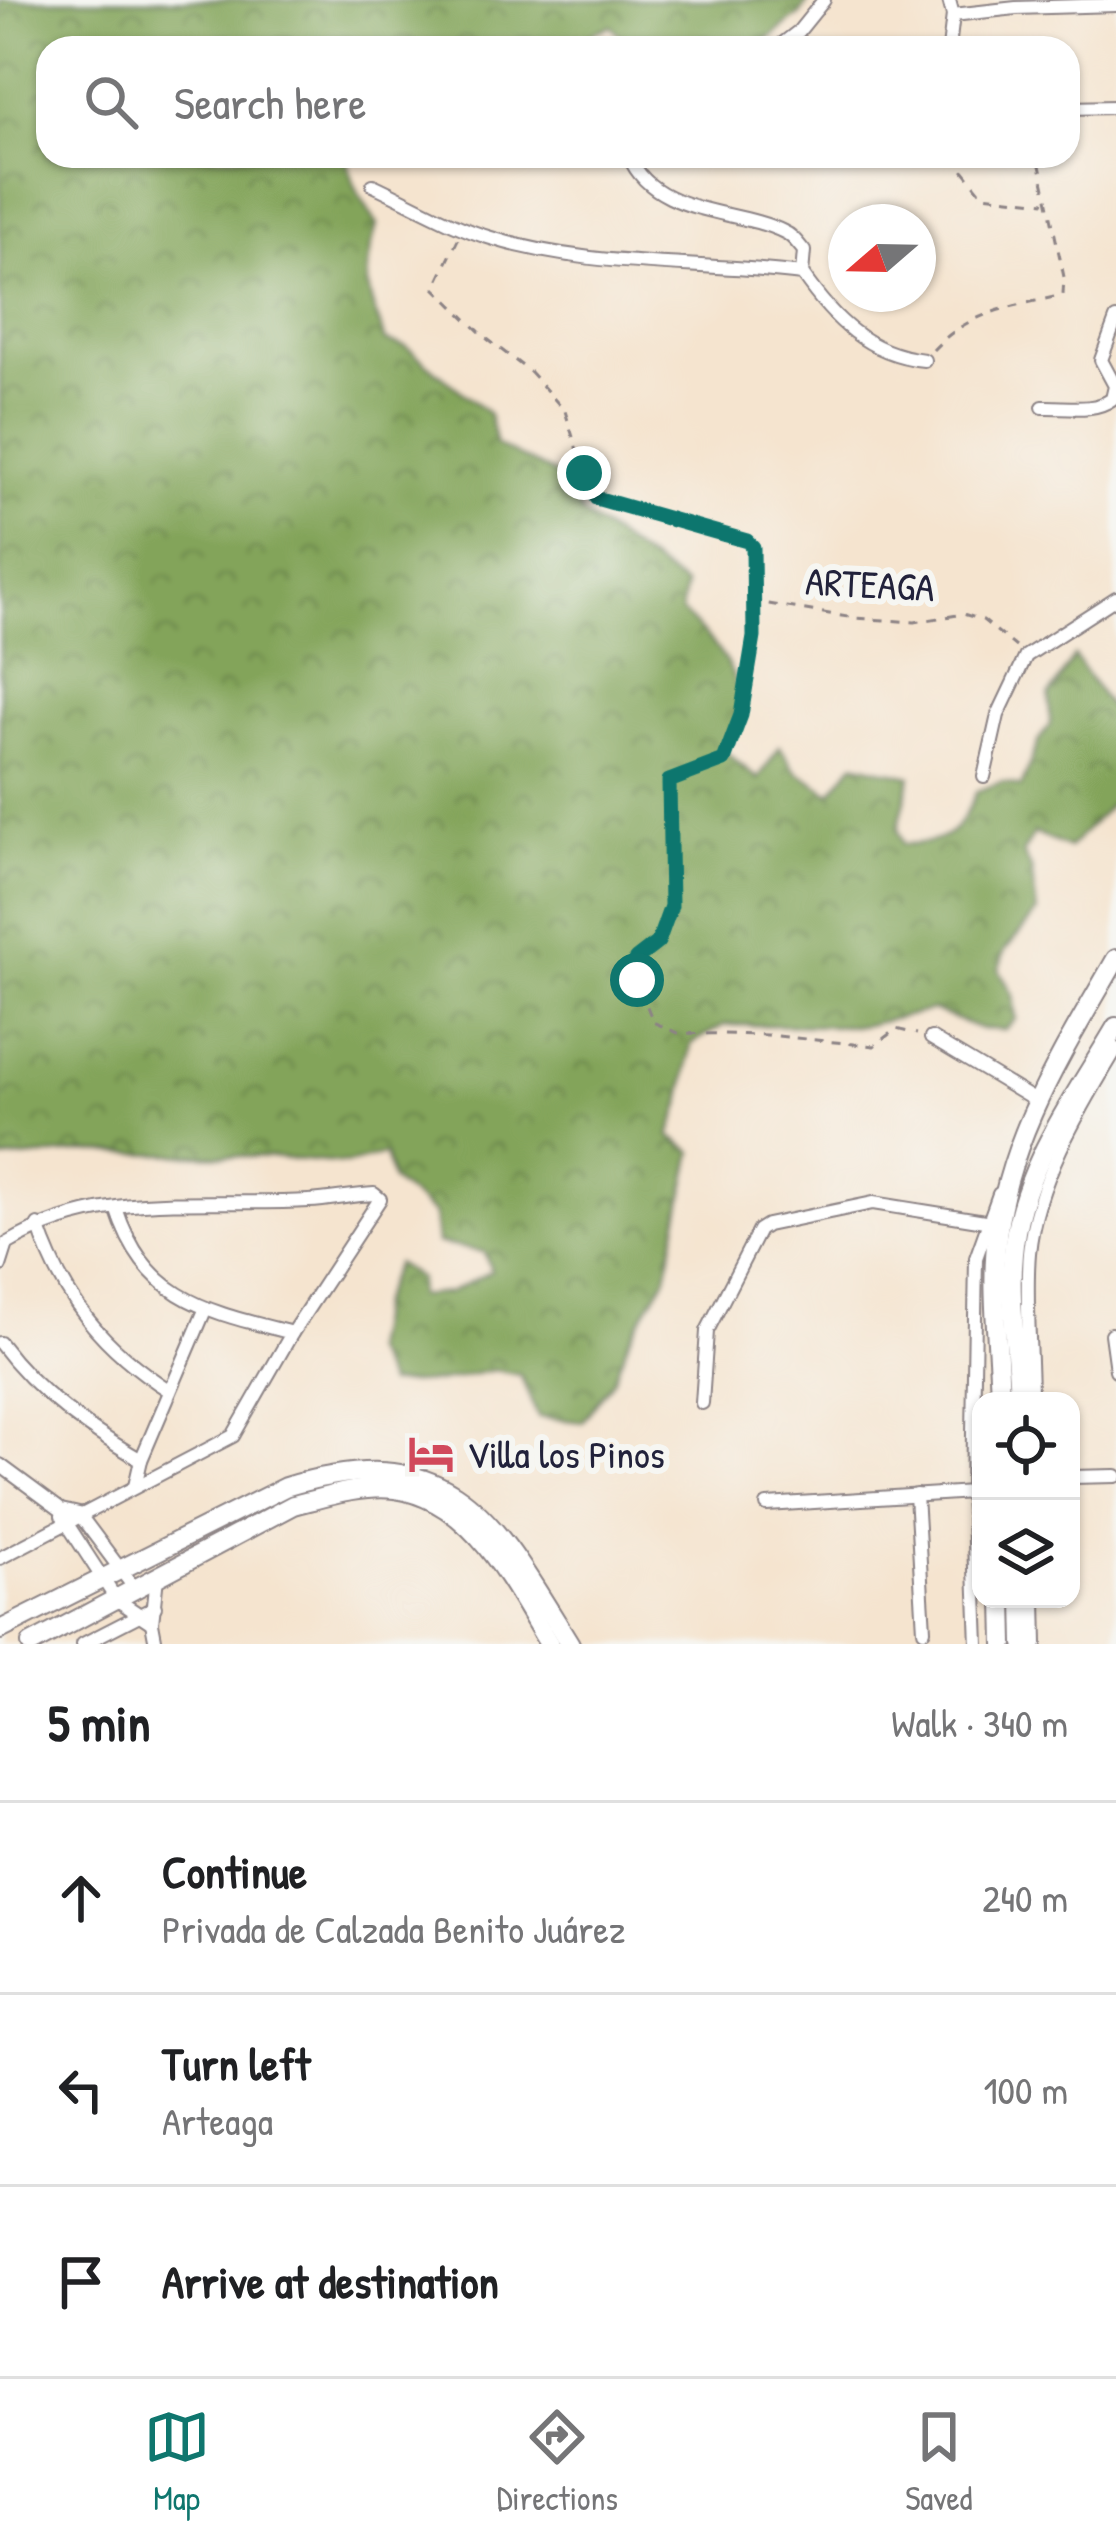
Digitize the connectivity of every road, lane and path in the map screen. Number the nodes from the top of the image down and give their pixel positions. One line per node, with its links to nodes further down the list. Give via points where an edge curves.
1 (824, 0): 5 (street)
2 (1099, 3): 3 (street); 4 (street)
3 (1116, 5)
4 (951, 7)
5 (793, 36)
6 (1116, 107): 7 (street)
7 (1080, 108)
8 (635, 168): 14 (street, via 678,200 787,232 804,251)
9 (961, 168): 12 (path, via 982,195)
10 (1040, 168): 12 (path)
11 (373, 185): 13 (street)
12 (1046, 202): 16 (path, via 1063,295 976,316)
13 (463, 228): 14 (street, via 619,262); 19 (path, ARTEAGA, via 435,288 565,411 596,498 747,541)
14 (802, 274): 16 (street, via 829,314 892,357)
15 (1116, 319): 17 (street, via 1101,360 1115,386 1112,399 1086,408)
16 (924, 360)
17 (1043, 406)
18 (1116, 598): 20 (street)
19 (751, 601): 20 (path, ARTEAGA, via 874,620 963,614 983,620); 24 (path, via 754,637 741,715 724,760 669,781 671,906 658,942 636,959 653,1022 678,1033 874,1046 896,1029)
20 (1026, 656): 21 (street, via 998,715)
21 (984, 777)
22 (1116, 959): 26 (main road)
23 (1116, 1027): 39 (main road, via 1031,1176 1020,1214 1012,1253)
24 (931, 1038): 26 (street)
25 (1116, 1049): 40 (street, via 1035,1218)
26 (1036, 1100): 28 (main road)
27 (116, 1208): 29 (street); 31 (street, via 149,1271); 32 (street, via 374,1194 380,1199)
28 (992, 1222): 37 (street, via 976,1258); 38 (main road); 41 (street, via 872,1203 767,1225 711,1320)
29 (38, 1226): 30 (street, via 8,1244); 36 (street, via 87,1323)
30 (0, 1266)
31 (205, 1310): 32 (street); 36 (street)
32 (292, 1334): 46 (street, via 233,1436)
33 (1112, 1334): 35 (street)
34 (0, 1343): 42 (street, via 52,1401)
35 (1116, 1370)
36 (170, 1390): 42 (street)
37 (974, 1392)
38 (1000, 1392)
39 (1019, 1392)
40 (1031, 1392)
41 (702, 1403)
42 (141, 1460): 46 (street)
43 (0, 1466): 52 (street)
44 (1116, 1476): 45 (street)
45 (1080, 1477)
46 (135, 1486): 51 (street)
47 (972, 1492): 48 (street)
48 (916, 1495): 50 (street); 65 (street)
49 (972, 1500): 71 (street)
50 (767, 1505)
51 (80, 1514): 52 (street); 54 (street)
52 (62, 1516): 53 (street); 54 (street)
53 (0, 1558)
54 (111, 1573): 56 (street); 57 (street); 64 (main road); 70 (main road, via 285,1487 329,1474 404,1471 474,1508)
55 (157, 1577): 56 (main road); 58 (street); 69 (main road, via 293,1505 393,1489 464,1520)
56 (135, 1589): 57 (main road)
57 (116, 1599): 62 (street); 66 (main road)
58 (155, 1607): 62 (street); 63 (street)
59 (1003, 1608): 72 (main road)
60 (1023, 1608): 73 (main road)
61 (1035, 1608): 74 (street)
62 (139, 1615): 63 (street); 67 (street)
63 (152, 1623): 68 (street)
64 (0, 1630)
65 (924, 1630)
66 (31, 1644)
67 (83, 1644)
68 (156, 1644)
69 (549, 1644)
70 (570, 1644)
71 (978, 1644)
72 (1004, 1644)
73 (1024, 1644)
74 (1036, 1644)

